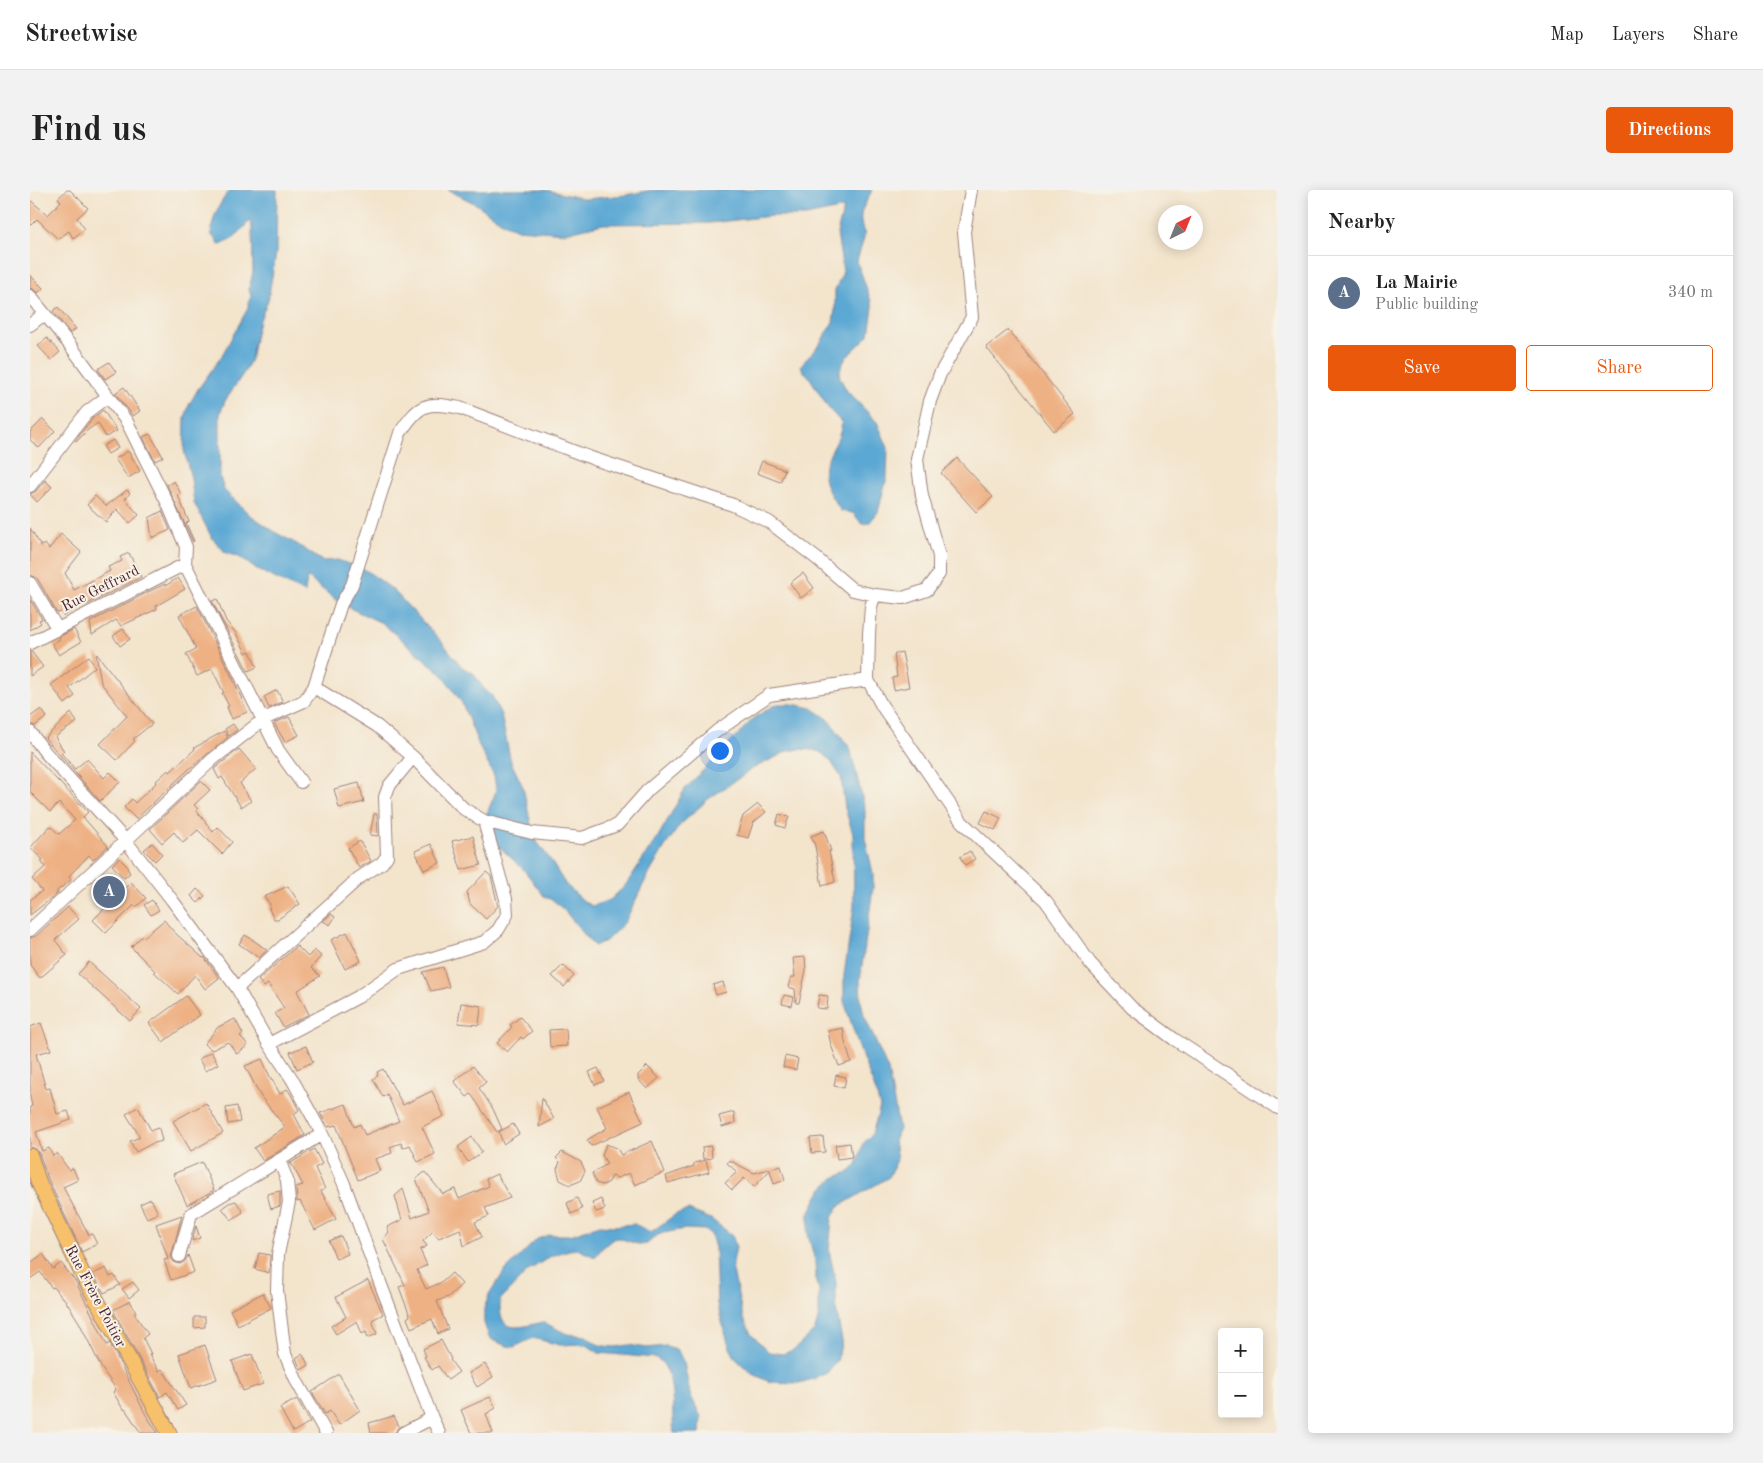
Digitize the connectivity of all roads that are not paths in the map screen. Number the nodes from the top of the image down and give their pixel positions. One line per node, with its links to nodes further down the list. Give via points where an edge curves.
1 (971, 190): 9 (street, via 964,232 972,317 940,374 930,401 917,459 922,496 939,556 939,574 928,590 916,594 903,598)
2 (30, 296): 3 (street)
3 (44, 314): 4 (street); 5 (street)
4 (30, 325)
5 (108, 396): 6 (street, via 88,412); 7 (street, via 127,422 168,504 186,547)
6 (30, 486)
7 (186, 564): 10 (street, Rue Geffrard); 14 (street)
8 (30, 583): 10 (street)
9 (875, 595): 12 (street, via 871,606); 13 (street, via 853,590 769,522 733,505 594,459 460,408 442,404 423,406 411,416 400,433 352,585 341,604)
10 (57, 628): 11 (street, Rue Geffrard)
11 (30, 643)
12 (868, 680): 18 (street, via 769,695 718,731 648,790 616,826 582,838 532,833); 23 (street, via 882,706 962,822 1046,901 1090,963 1132,1008)
13 (314, 688): 14 (street, via 304,701); 16 (street, via 377,726)
14 (264, 718): 17 (street, via 278,750); 19 (street, via 213,759)
15 (30, 732): 19 (street)
16 (414, 757): 18 (street, via 464,809); 21 (street, via 389,786 385,797 387,856 382,864 359,878)
17 (301, 782)
18 (484, 821): 22 (street, via 506,899 507,915 498,930 484,942 398,969 358,997)
19 (125, 840): 20 (street); 21 (street)
20 (30, 930)
21 (237, 988): 22 (street)
22 (269, 1044): 24 (street)
23 (1278, 1108)
24 (322, 1134): 26 (street); 28 (street)
25 (30, 1156): 29 (main road, Rue Frère Poitier, via 39,1184 82,1272)
26 (279, 1160): 27 (street, via 191,1214); 30 (street, via 287,1180 289,1202 278,1254 277,1291 285,1354 296,1382)
27 (179, 1256)
28 (432, 1418): 31 (street); 32 (street)
29 (169, 1433)
30 (326, 1433)
31 (403, 1433)
32 (440, 1433)

